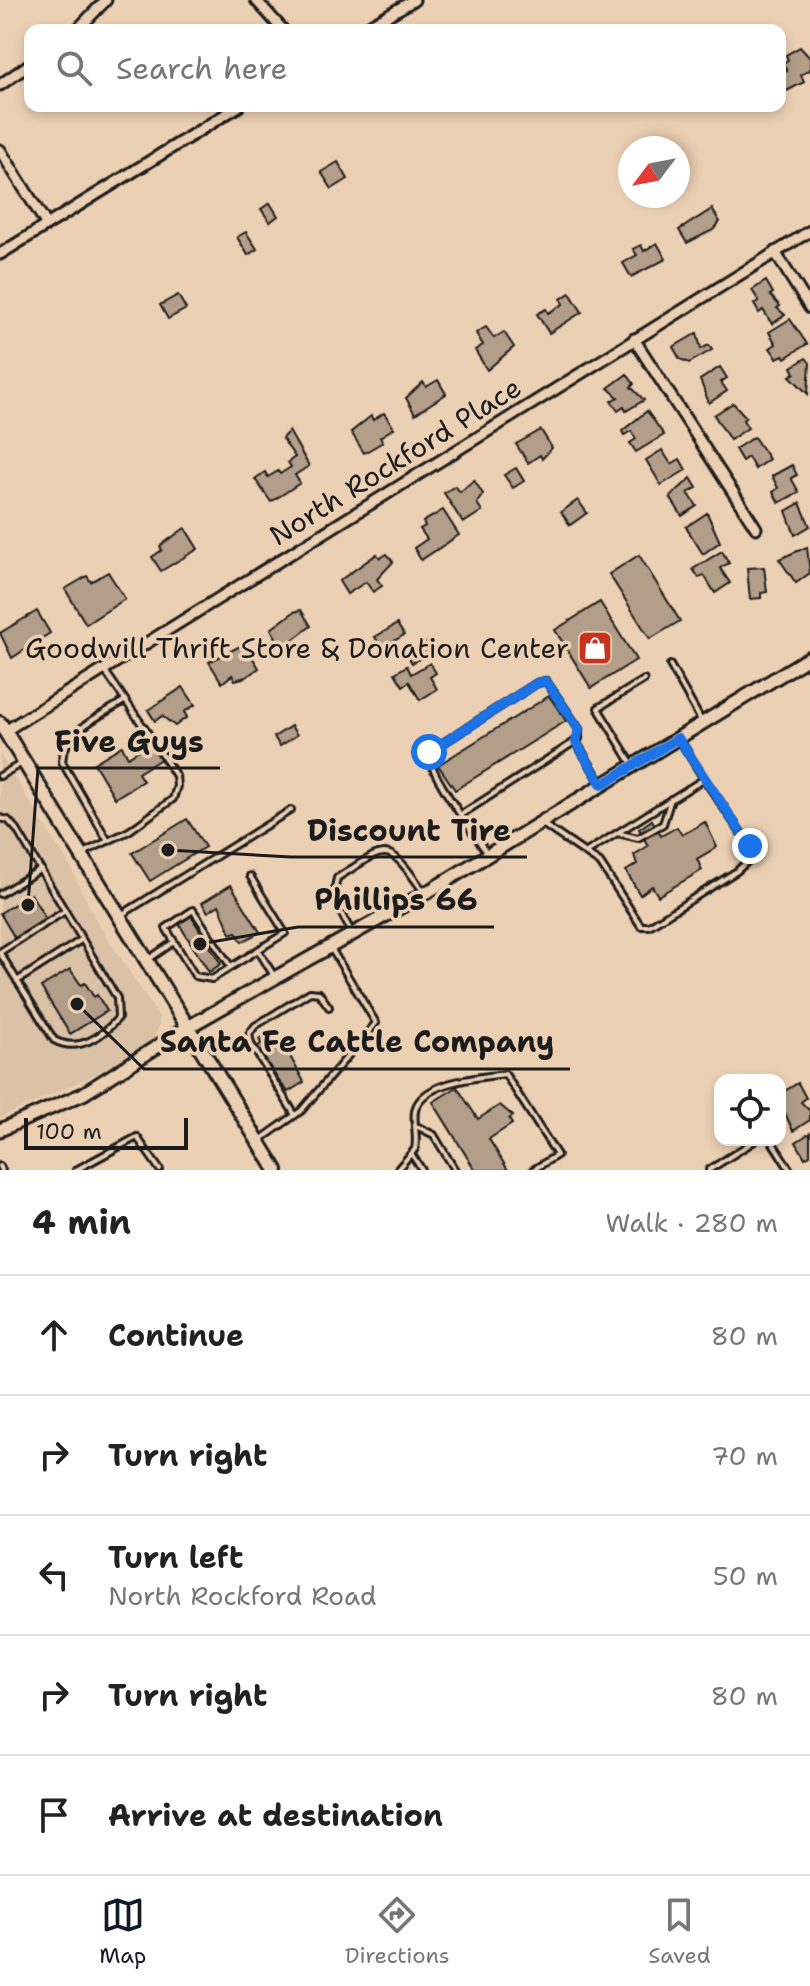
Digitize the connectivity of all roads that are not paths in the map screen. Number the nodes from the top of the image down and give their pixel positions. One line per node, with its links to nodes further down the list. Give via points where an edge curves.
1 (106, 0): 4 (street)
2 (256, 0): 5 (street)
3 (414, 0): 6 (street)
4 (83, 24)
5 (278, 24)
6 (372, 24)
7 (24, 68): 8 (street)
8 (0, 85)
9 (229, 112): 11 (street)
10 (0, 150): 11 (street)
11 (47, 225): 14 (street)
12 (810, 231): 13 (street, North Rockford Place)
13 (775, 252): 15 (street); 16 (street, North Rockford Place)
14 (0, 254)
15 (810, 308)
16 (634, 339): 17 (street); 20 (street, North Rockford Place)
17 (756, 528)
18 (810, 657): 23 (street)
19 (670, 665): 23 (lane)
20 (104, 669): 22 (lane); 24 (street, North Rockford Place)
21 (644, 680): 28 (lane, via 598,708)
22 (124, 701): 38 (lane, via 78,731 62,750 62,762); 38 (lane, via 176,776 177,786 173,799)
23 (703, 723): 25 (street)
24 (3, 727): 27 (main road)
25 (678, 738): 28 (street); 30 (lane)
26 (576, 742): 31 (lane); 34 (lane); 34 (lane, via 579,729 550,684 542,681 432,748 428,758)
27 (24, 761): 29 (lane); 40 (main road)
28 (634, 766): 31 (street)
29 (0, 776)
30 (704, 779): 32 (lane); 39 (lane, via 750,846 750,859 649,926 641,926 600,863)
31 (602, 785): 36 (street)
32 (671, 799): 37 (lane); 37 (lane, via 663,824 638,838)
33 (291, 810): 47 (lane)
34 (462, 814): 41 (lane)
35 (0, 818): 42 (lane, via 17,830)
36 (540, 823): 39 (lane); 41 (street)
37 (617, 833): 39 (lane)
38 (108, 841): 40 (lane)
39 (585, 853)
40 (81, 854): 47 (main road)
41 (488, 855): 44 (street)
42 (41, 869): 45 (lane); 46 (lane)
43 (250, 876): 52 (lane, via 285,933)
44 (425, 893): 48 (street); 48 (lane, via 400,858 379,852 337,878 336,903)
45 (0, 894)
46 (65, 911): 49 (lane); 53 (lane)
47 (119, 916): 54 (main road)
48 (353, 934): 51 (street)
49 (81, 940): 57 (lane); 57 (lane, via 120,1009 118,1018 97,1036 73,1046 54,1040)
50 (174, 942): 54 (lane); 55 (lane, via 195,976 212,979); 55 (lane, via 166,928 193,910)
51 (330, 947): 56 (street); 60 (lane, via 376,1023)
52 (258, 950): 55 (lane); 56 (lane)
53 (0, 952): 57 (lane)
54 (147, 960): 59 (main road)
55 (231, 967)
56 (276, 978): 59 (street)
57 (17, 981)
58 (329, 1007): 60 (lane, via 319,993 310,992 249,1034)
59 (188, 1027): 62 (street, via 83,1094); 63 (main road)
60 (295, 1115): 63 (lane)
61 (416, 1126): 66 (lane); 72 (lane, via 434,1135); 73 (lane, via 419,1102 450,1081 505,1074 557,1155)
62 (0, 1130)
63 (258, 1142): 69 (main road)
64 (747, 1146): 74 (lane)
65 (775, 1146): 75 (lane)
66 (412, 1155): 70 (lane); 71 (lane)
67 (76, 1170): 68 (lane, via 137,1137)
68 (160, 1170)
69 (276, 1170)
70 (397, 1170)
71 (422, 1170)
72 (455, 1170)
73 (533, 1170)
74 (709, 1170)
75 (790, 1170)

